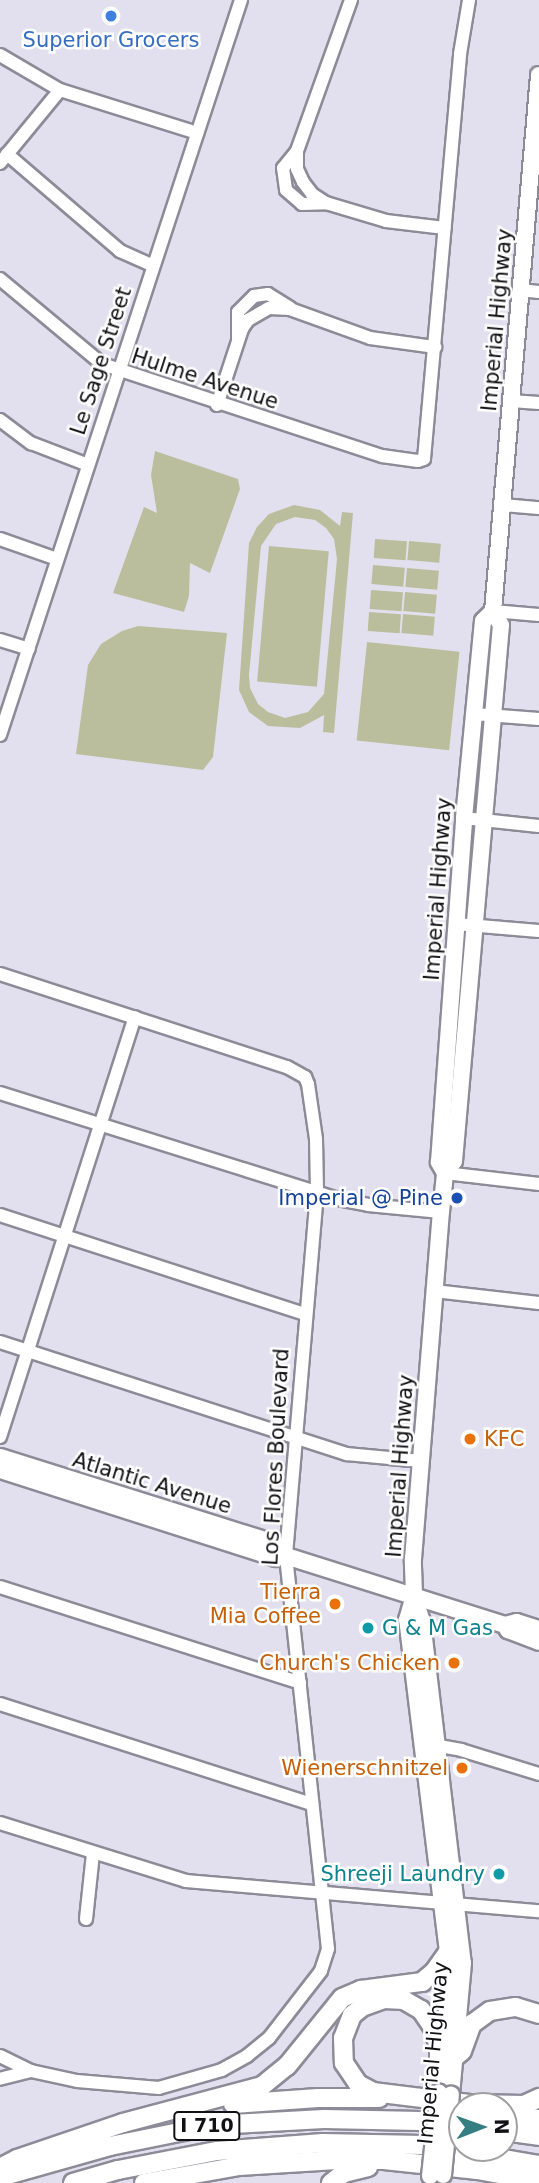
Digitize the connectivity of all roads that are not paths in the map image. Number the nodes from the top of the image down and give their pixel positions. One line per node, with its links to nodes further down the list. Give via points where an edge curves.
1 (241, 0): 7 (street, Le Sage Street)
2 (351, 0): 8 (street)
3 (469, 0): 12 (street)
4 (0, 55): 6 (street)
5 (539, 75): 10 (main road, Imperial Highway)
6 (60, 90): 7 (street); 9 (street)
7 (197, 133): 13 (street, Le Sage Street)
8 (298, 151): 11 (street, via 303,183); 11 (street, via 283,168 286,190 302,204)
9 (4, 158): 13 (street, via 120,251)
10 (535, 174): 15 (main road, Imperial Highway)
11 (326, 203): 12 (street, via 386,222)
12 (445, 228): 19 (street)
13 (153, 266): 20 (street, Le Sage Street)
14 (0, 279): 20 (street, Hulme Avenue, via 102,365)
15 (520, 290): 16 (street); 21 (main road, Imperial Highway)
16 (539, 292)
17 (290, 309): 18 (street, via 258,313 248,320); 18 (street, via 268,294 254,296 238,312); 19 (street, via 370,338)
18 (238, 339): 23 (street)
19 (435, 347): 23 (street, Hulme Avenue, via 425,458 418,461 382,456)
20 (118, 371): 23 (street, Hulme Avenue); 25 (street, Le Sage Street)
21 (511, 401): 22 (street); 26 (main road, Imperial Highway)
22 (539, 403)
23 (217, 405)
24 (0, 420): 25 (street, via 31,443)
25 (88, 465): 29 (street, Le Sage Street)
26 (503, 505): 27 (street); 30 (main road, Imperial Highway)
27 (539, 508)
28 (0, 539): 29 (street)
29 (57, 559): 33 (street, Le Sage Street)
30 (493, 611): 31 (street); 34 (main road, Imperial Highway, via 483,621); 35 (main road, Imperial Highway, via 501,625)
31 (539, 615)
32 (0, 640): 33 (street)
33 (29, 649): 37 (street, Le Sage Street)
34 (474, 714): 35 (street); 38 (main road, Imperial Highway)
35 (492, 715): 36 (street); 39 (main road, Imperial Highway)
36 (539, 719)
37 (0, 736)
38 (464, 818): 39 (street); 41 (main road, Imperial Highway)
39 (483, 822): 40 (street); 42 (main road, Imperial Highway)
40 (539, 826)
41 (456, 924): 42 (street); 48 (main road, Imperial Highway, via 439,1162)
42 (474, 925): 43 (street); 48 (main road, Imperial Highway, via 454,1161)
43 (539, 931)
44 (0, 974): 45 (street)
45 (135, 1017): 47 (street); 50 (street, Los Flores Boulevard, via 296,1070 304,1077 316,1139)
46 (0, 1093): 47 (street)
47 (100, 1125): 50 (street); 53 (street)
48 (445, 1173): 49 (street); 51 (main road, Imperial Highway)
49 (539, 1184)
50 (317, 1193): 51 (street, via 368,1205); 56 (street, Los Flores Boulevard)
51 (441, 1212): 54 (main road, Imperial Highway)
52 (0, 1215): 53 (street)
53 (65, 1236): 56 (street); 58 (street)
54 (435, 1291): 55 (street); 62 (main road, Imperial Highway)
55 (539, 1303)
56 (304, 1314): 60 (street, Los Flores Boulevard)
57 (0, 1342): 58 (street)
58 (28, 1351): 59 (street); 60 (street)
59 (0, 1437)
60 (294, 1438): 62 (street, via 347,1454); 64 (street, Los Flores Boulevard)
61 (0, 1457): 64 (main road, Atlantic Avenue, via 275,1543)
62 (421, 1461): 66 (main road, Imperial Highway)
63 (0, 1471): 64 (main road, Atlantic Avenue, via 276,1558)
64 (286, 1556): 66 (main road, Atlantic Avenue); 70 (street, Los Flores Boulevard)
65 (0, 1587): 70 (street)
66 (414, 1595): 67 (main road, Atlantic Avenue); 72 (main road, Imperial Highway, via 407,1620)
67 (505, 1625): 68 (main road, Atlantic Avenue, via 517,1622); 69 (main road, Atlantic Avenue)
68 (539, 1629)
69 (539, 1642)
70 (300, 1683): 74 (street, Los Flores Boulevard)
71 (0, 1704): 74 (street)
72 (430, 1744): 73 (street); 78 (main road, Imperial Highway)
73 (539, 1774)
74 (312, 1804): 77 (street, Los Flores Boulevard)
75 (0, 1823): 76 (street)
76 (93, 1853): 77 (street, via 186,1881); 80 (street)
77 (323, 1893): 78 (street); 85 (street, Los Flores Boulevard, via 325,1965 269,2038 231,2066 159,2088 77,2081)
78 (450, 1904): 79 (street); 81 (main road, Imperial Highway); 84 (main road, Imperial Highway, via 463,1973)
79 (539, 1911)
80 (86, 1919)
81 (449, 1952): 87 (main road, Imperial Highway); 92 (highway, via 422,1982 361,1990 342,1998 287,2066 262,2085)
82 (539, 2014): 84 (highway, via 516,2007 490,2011 472,2024)
83 (0, 2056): 85 (street, Los Flores Boulevard)
84 (455, 2057): 87 (main road, Imperial Highway)
85 (31, 2070): 86 (street)
86 (0, 2079)
87 (445, 2093): 88 (highway, via 439,2048 429,2018 404,2000 373,2001 352,2015 345,2026 344,2063 364,2087); 103 (main road, Imperial Highway, bridge)
88 (412, 2098): 90 (highway); 92 (highway, via 284,2099)
89 (539, 2098): 91 (highway)
90 (448, 2102)
91 (518, 2105)
92 (174, 2111): 100 (highway, via 86,2135)
93 (518, 2115): 94 (highway)
94 (539, 2119)
95 (448, 2126): 102 (highway, I 710, via 346,2119 214,2125 110,2146)
96 (518, 2133): 97 (highway)
97 (539, 2136)
98 (413, 2163): 101 (highway); 106 (highway, via 265,2163); 109 (highway, via 359,2168)
99 (539, 2165): 105 (highway, I 710, via 423,2145 323,2143 217,2151)
100 (0, 2168)
101 (461, 2170): 104 (highway); 110 (highway)
102 (0, 2177)
103 (436, 2179)
104 (539, 2181)
105 (73, 2183)
106 (144, 2183)
107 (152, 2183): 108 (highway, via 191,2179)
108 (208, 2183)
109 (331, 2183)
110 (518, 2183)

